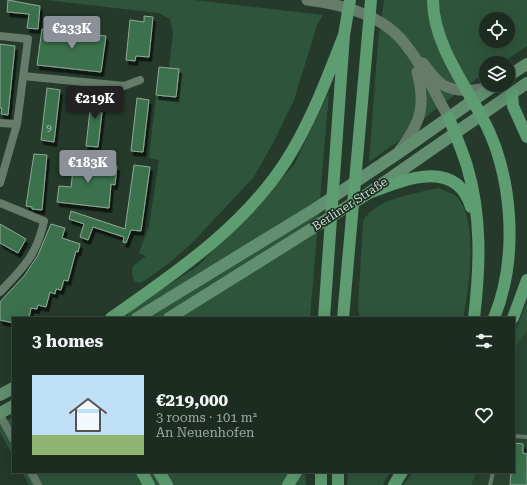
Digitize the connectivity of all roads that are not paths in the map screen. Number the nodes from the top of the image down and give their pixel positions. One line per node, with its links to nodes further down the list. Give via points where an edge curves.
1 (307, 0): 7 (main road, via 350,8 366,15 400,38)
2 (350, 0): 5 (highway)
3 (433, 0): 36 (highway, via 435,23 444,46 483,119 500,163 507,196 509,248 505,280)
4 (371, 1): 25 (highway)
5 (345, 31): 29 (highway, via 299,138 269,184 246,211 191,261); 32 (highway)
6 (0, 36): 10 (street, via 28,39)
7 (414, 55): 13 (main road, via 442,84 455,90); 16 (main road); 21 (main road, via 422,92 422,107 413,133)
8 (527, 64): 9 (main road)
9 (515, 72)
10 (23, 76): 11 (street, via 124,86); 18 (street)
11 (140, 80)
12 (527, 83): 15 (main road, Berliner Straße)
13 (479, 89)
14 (484, 92): 16 (main road, Berliner Straße)
15 (512, 93): 19 (main road, Berliner Straße); 20 (highway, via 513,106)
16 (449, 118): 19 (highway); 21 (main road, Berliner Straße)
17 (0, 123): 18 (street)
18 (17, 124): 22 (street)
19 (455, 133): 23 (main road, Berliner Straße); 26 (highway, via 467,166 478,214)
20 (527, 137)
21 (397, 154): 30 (main road, Berliner Straße, via 272,236)
22 (0, 183)
23 (369, 193): 26 (highway, via 417,176 451,180 466,193); 31 (main road, Berliner Straße)
24 (0, 203): 28 (street, via 44,221 40,238 28,264)
25 (351, 238): 33 (highway); 34 (highway)
26 (479, 244): 35 (highway)
27 (527, 280): 37 (highway)
28 (0, 292)
29 (111, 317)
30 (139, 317)
31 (171, 317)
32 (324, 317)
33 (343, 317)
34 (348, 317)
35 (474, 317)
36 (494, 317)
37 (513, 317)
38 (12, 389): 39 (main road)
39 (0, 395)
40 (12, 407): 41 (main road)
41 (0, 414): 43 (street)
42 (515, 436): 44 (lane)
43 (12, 437)
44 (527, 437)
45 (32, 473): 53 (street)
46 (143, 473): 54 (highway)
47 (160, 473): 55 (highway)
48 (295, 473): 56 (highway)
49 (321, 473): 57 (highway)
50 (338, 473): 58 (highway)
51 (401, 473): 59 (highway)
52 (493, 473): 60 (lane)
53 (38, 485)
54 (149, 485)
55 (167, 485)
56 (288, 485)
57 (321, 485)
58 (338, 485)
59 (394, 485)
60 (490, 485)

